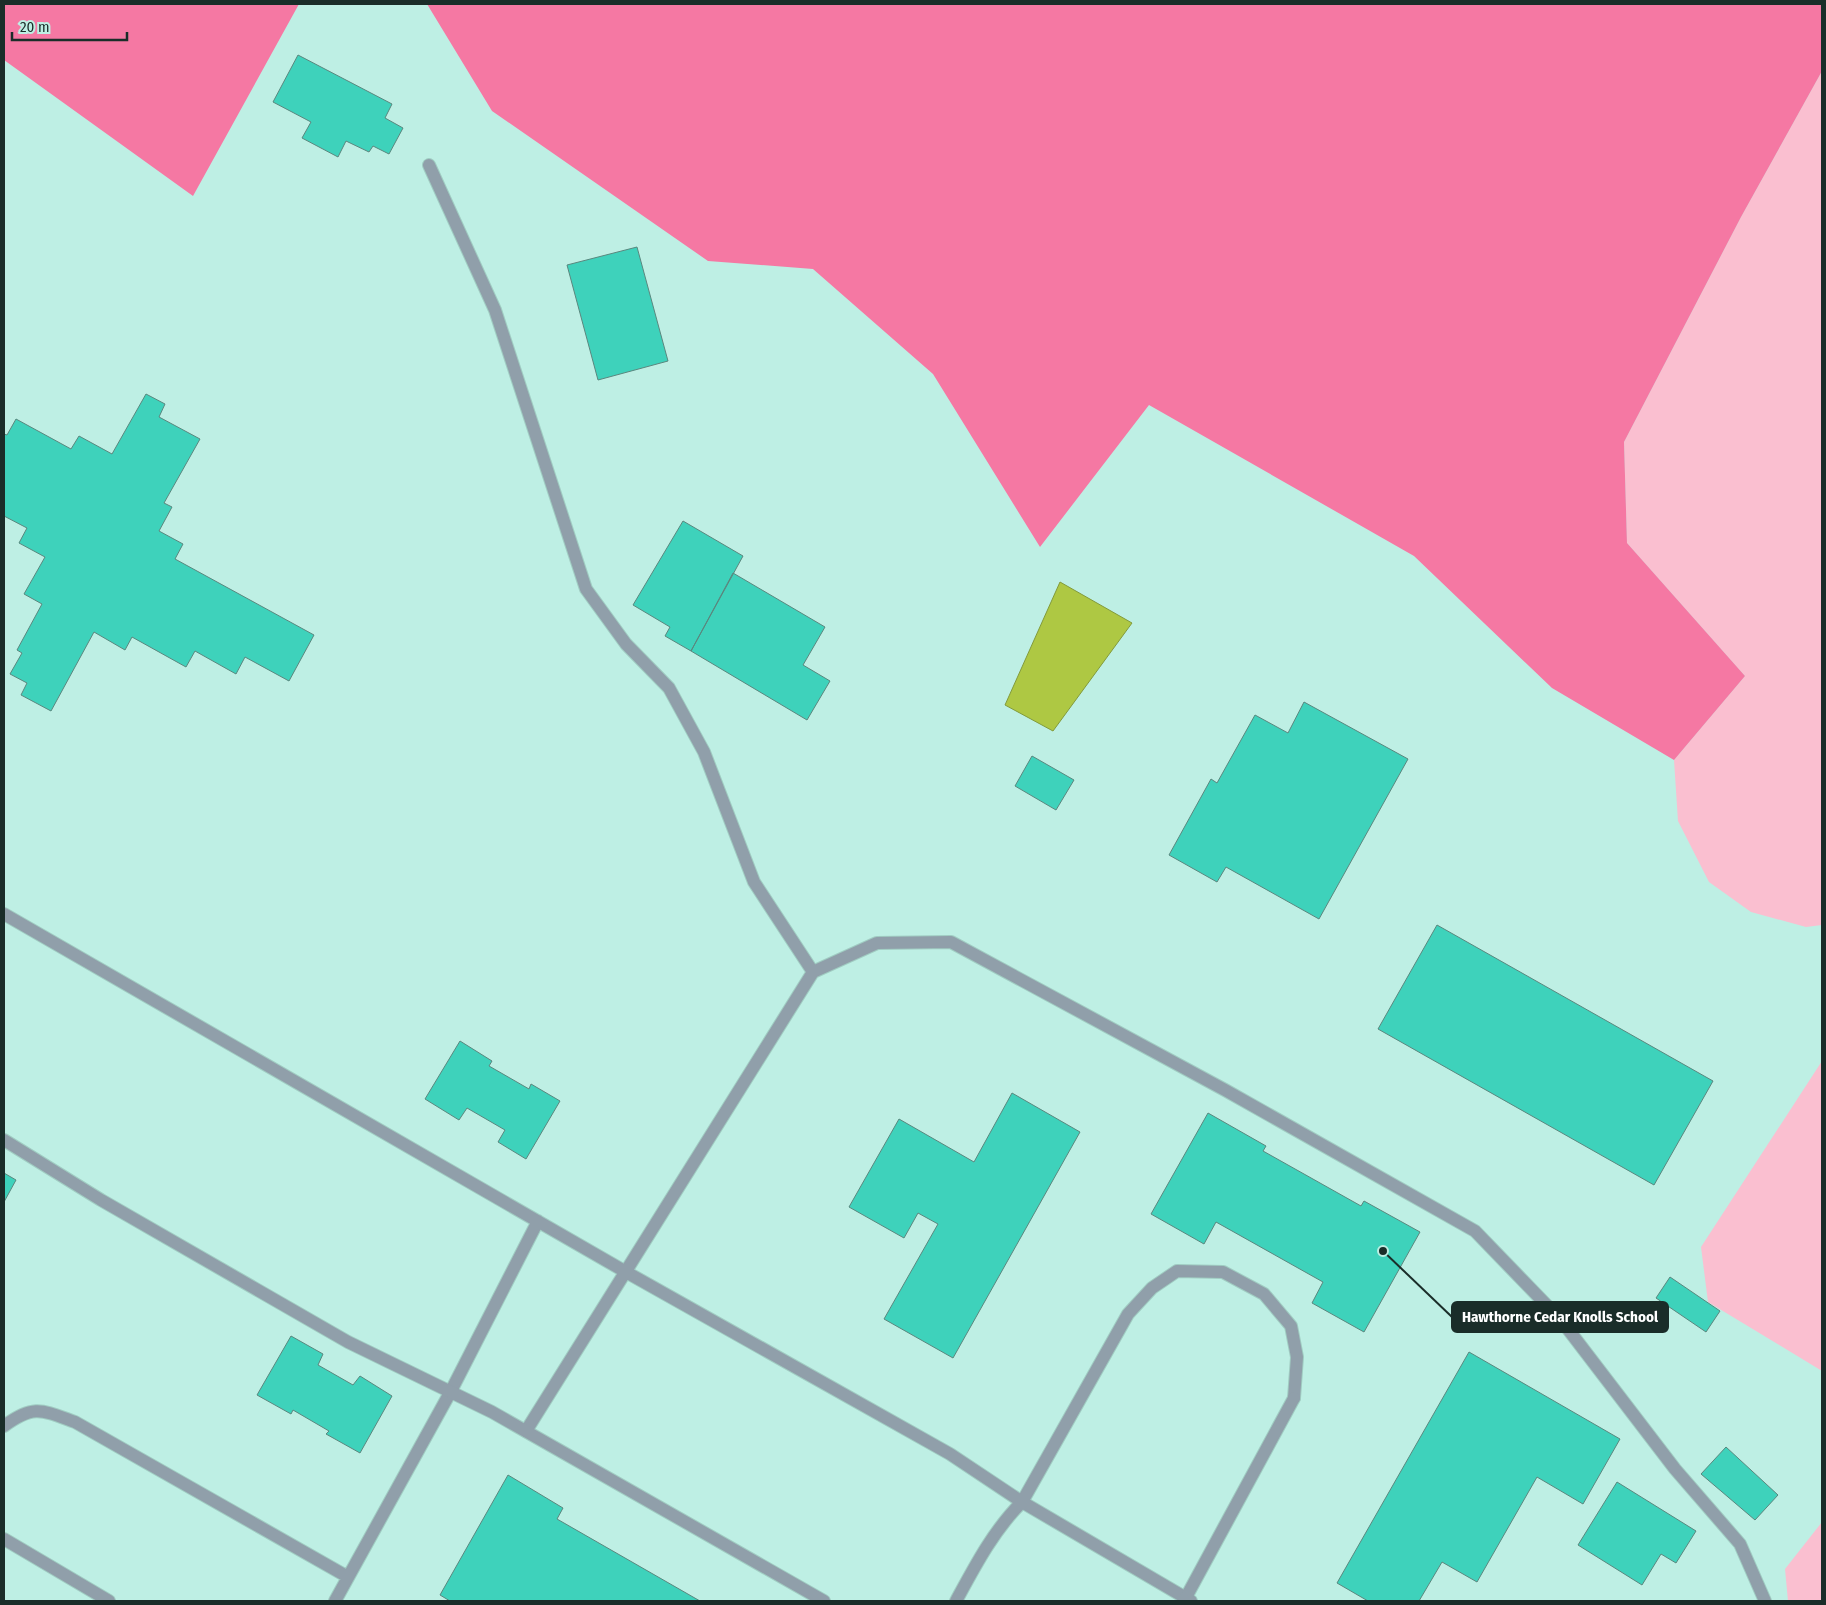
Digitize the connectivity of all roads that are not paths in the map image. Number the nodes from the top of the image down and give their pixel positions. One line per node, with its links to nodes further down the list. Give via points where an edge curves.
1 (429, 165): 3 (street, via 495,310 586,588 626,644 669,688 704,752 754,882)
2 (4, 914): 5 (street)
3 (812, 972): 6 (street); 18 (street, via 877,943 951,942 1225,1090 1475,1231 1561,1320 1669,1461 1740,1544)
4 (4, 1140): 7 (street, via 348,1342)
5 (538, 1221): 6 (street); 7 (street)
6 (626, 1272): 9 (street); 10 (street, via 950,1454)
7 (450, 1391): 9 (street); 12 (street)
8 (4, 1426): 12 (street, via 22,1413 43,1410 75,1422)
9 (526, 1431): 16 (street)
10 (1022, 1502): 13 (street); 13 (street, via 1128,1314 1152,1288 1177,1270 1223,1272 1264,1294 1291,1326 1297,1357 1294,1398); 17 (street, via 981,1555)
11 (4, 1539): 14 (street)
12 (348, 1577): 15 (street)
13 (1187, 1600)
14 (109, 1601)
15 (335, 1601)
16 (824, 1601)
17 (956, 1601)
18 (1765, 1601)

